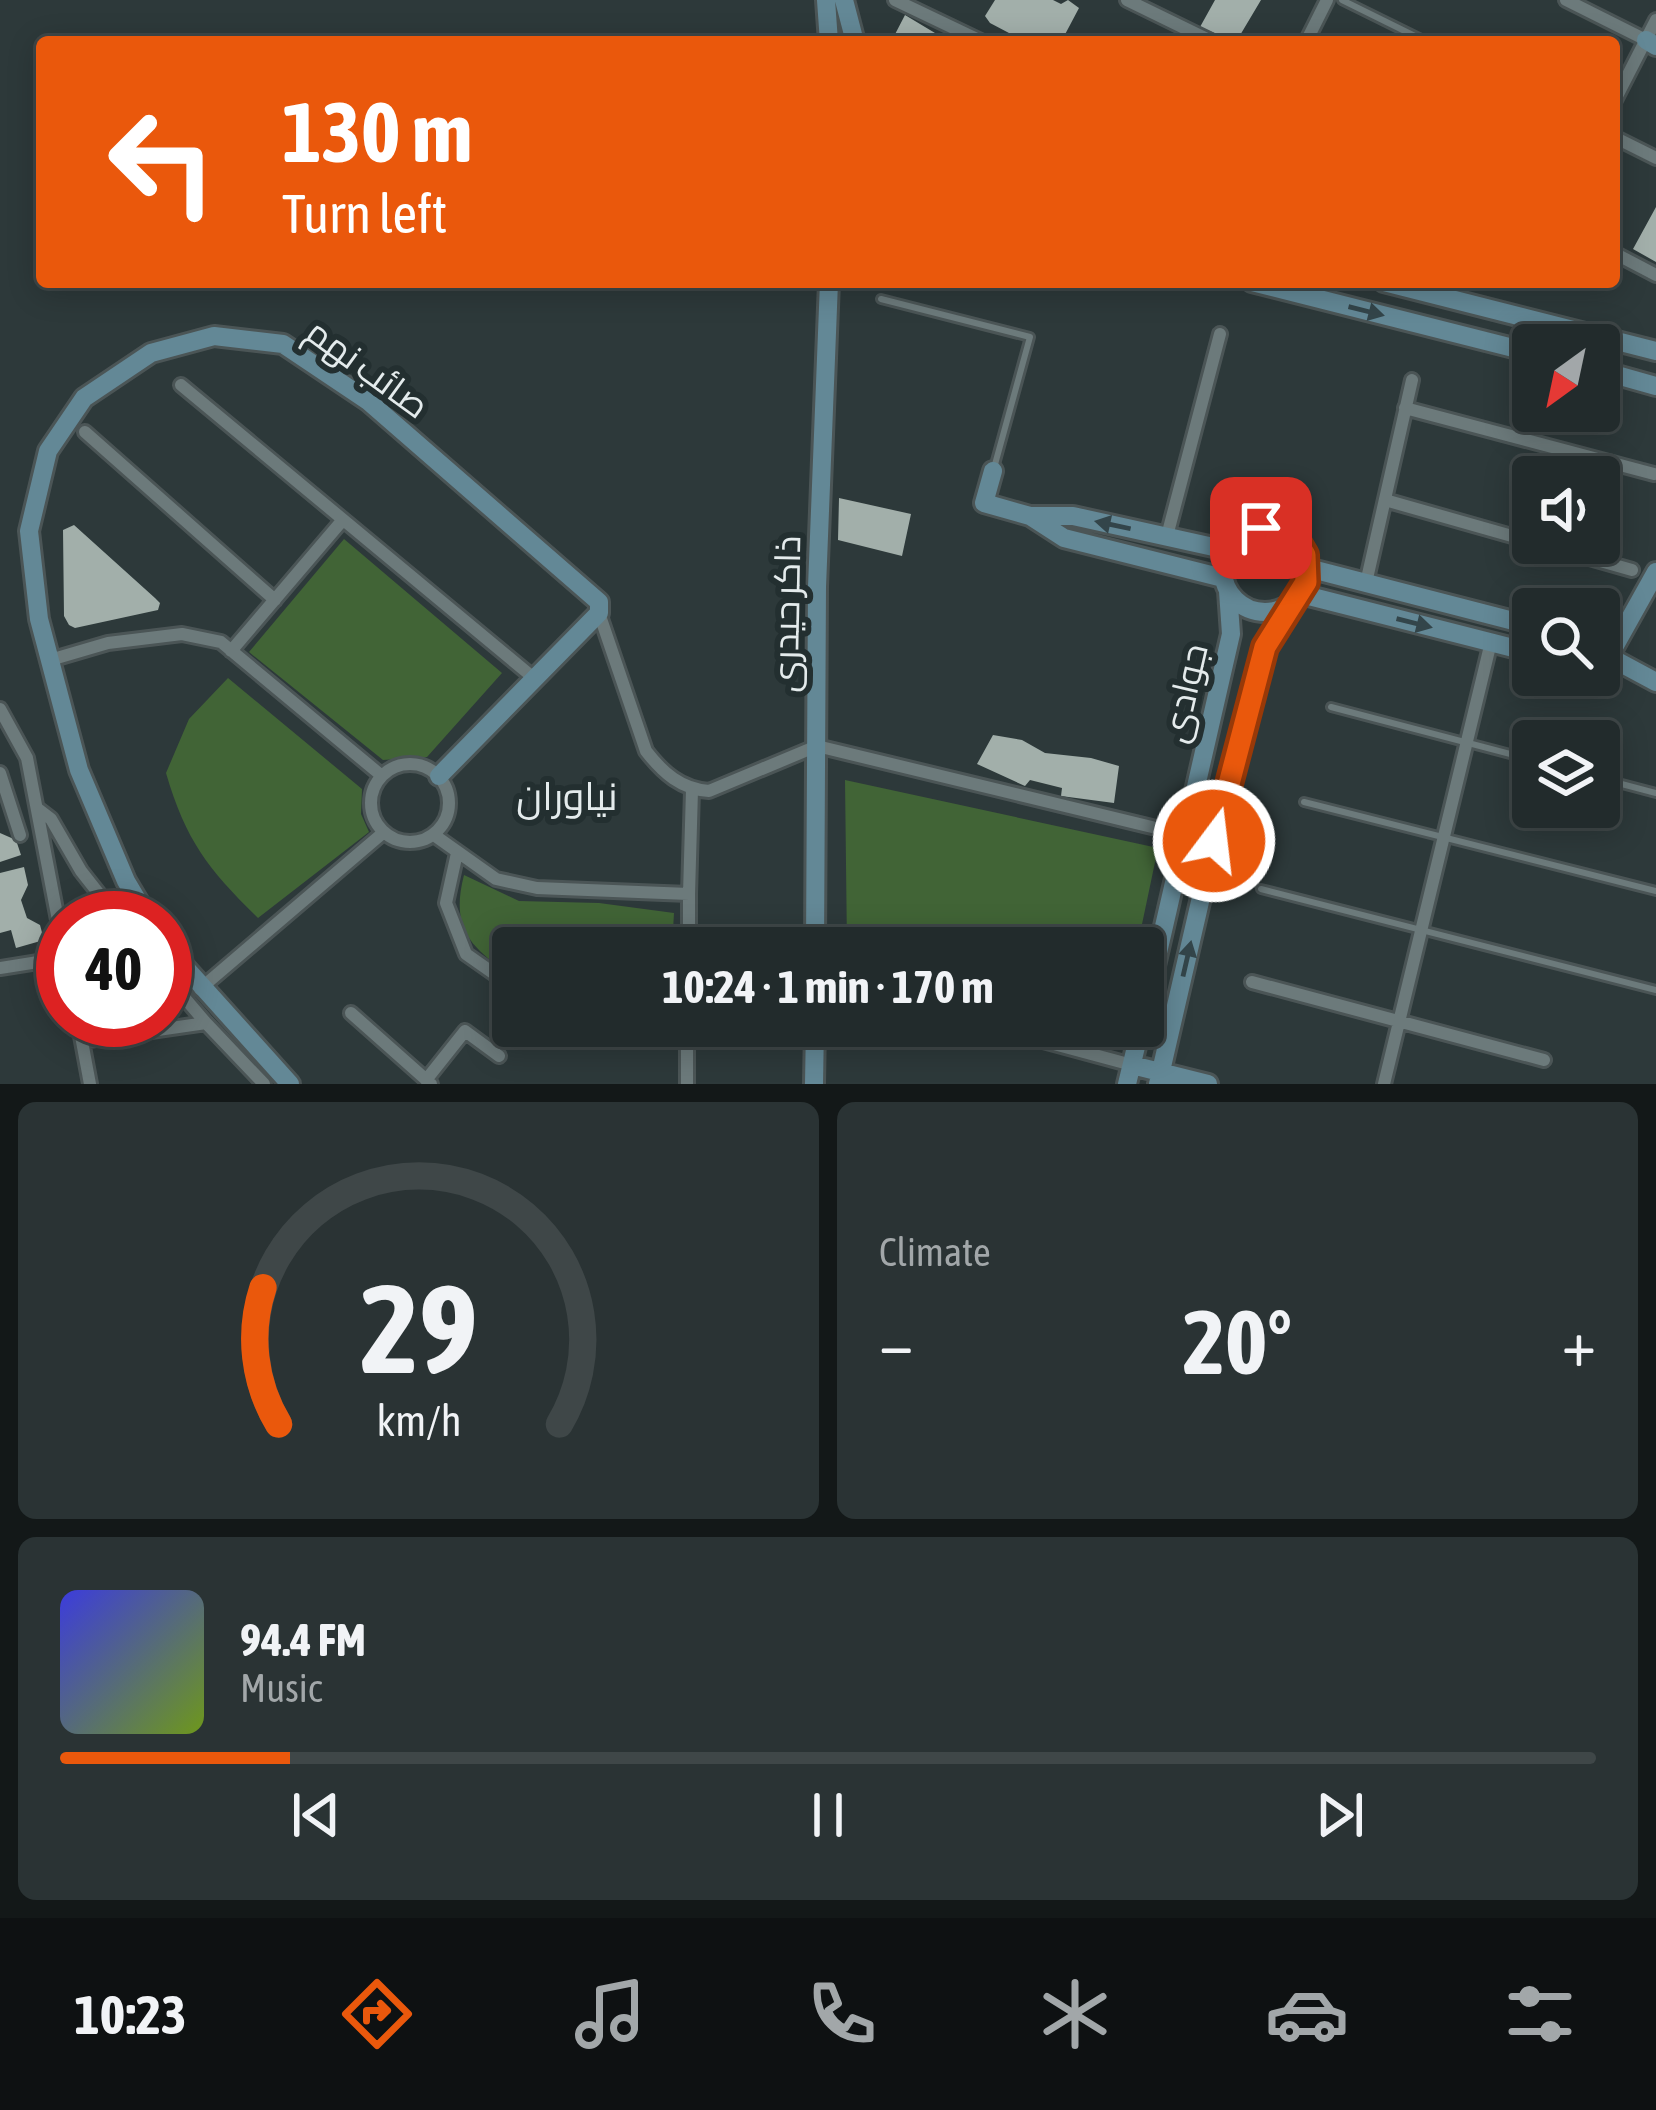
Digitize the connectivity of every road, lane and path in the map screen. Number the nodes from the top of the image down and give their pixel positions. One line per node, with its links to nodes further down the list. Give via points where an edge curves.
1 (826, 0): 9 (street)
2 (844, 0): 10 (street)
3 (895, 0): 11 (street)
4 (1127, 0): 12 (street)
5 (1327, 0): 13 (street)
6 (1342, 0): 14 (lane)
7 (1566, 0): 15 (street)
8 (1656, 20): 15 (street)
9 (829, 36)
10 (853, 36)
11 (970, 36)
12 (1201, 36)
13 (1309, 36)
14 (1415, 36)
15 (1651, 43): 16 (street)
16 (1620, 92)
17 (1620, 140): 18 (street)
18 (1656, 158)
19 (1620, 256): 20 (street)
20 (1656, 275)
21 (830, 288): 63 (street, ذاکر حیدری)
22 (1276, 288): 26 (street, one-way to 26)
23 (1408, 288): 27 (street)
24 (881, 298): 34 (lane, via 1030,337)
25 (1220, 334): 39 (street)
26 (1512, 347)
27 (1656, 351)
28 (1620, 376): 31 (street)
29 (1412, 380): 32 (street)
30 (181, 385): 38 (street)
31 (1656, 386)
32 (1405, 409): 35 (street); 36 (street)
33 (86, 432): 48 (street)
34 (993, 471): 37 (street, via 985,503)
35 (1654, 474)
36 (1385, 500): 40 (street); 46 (street)
37 (1030, 516): 39 (street, one-way to 37, via 1072,516); 47 (street, via 1064,538)
38 (341, 522): 48 (street); 58 (street)
39 (1167, 536): 41 (street)
40 (1512, 536)
41 (1227, 550): 43 (street, via 1247,532 1274,529 1298,543); 47 (street)
42 (1611, 564): 44 (street)
43 (1308, 568): 46 (street); 49 (street)
44 (1632, 570)
45 (1656, 572): 52 (street)
46 (1366, 583): 51 (street)
47 (1225, 585): 49 (street, via 1237,602 1263,613); 77 (street, جوادی, via 1231,634)
48 (275, 600): 55 (street)
49 (1295, 600): 53 (street, one-way to 53); 79 (street, جوادی, via 1265,647)
50 (599, 613): 56 (street, صائب نهم, via 599,602 368,401 283,344 214,336 151,352 83,398 48,451 29,531); 58 (street); 70 (street, via 646,752)
51 (1512, 621)
52 (1620, 628)
53 (1491, 642): 54 (street); 62 (street)
54 (1512, 647)
55 (232, 651): 56 (street, via 182,634); 67 (street)
56 (50, 660): 84 (street, صائب نهم, via 79,770)
57 (1620, 665): 59 (street)
58 (535, 680): 68 (street)
59 (1656, 682)
60 (1331, 707): 62 (lane)
61 (0, 709): 65 (street)
62 (1467, 743): 64 (lane); 78 (street)
63 (818, 746): 70 (street, via 710,791); 77 (street); 88 (street, ذاکر حیدری)
64 (1512, 755)
65 (27, 758): 66 (street); 73 (street)
66 (0, 773): 75 (street)
67 (382, 776): 68 (street, via 404,764); 74 (street, via 371,810)
68 (439, 776): 76 (street, via 449,813)
69 (1620, 784): 71 (lane)
70 (692, 790): 86 (street)
71 (1656, 793)
72 (1304, 802): 78 (lane)
73 (38, 809): 82 (street); 83 (street)
74 (384, 832): 76 (street, via 409,842); 96 (street)
75 (20, 835)
76 (434, 835): 80 (street)
77 (1185, 835): 79 (street); 89 (street, جوادی)
78 (1444, 836): 85 (lane); 90 (street)
79 (1214, 841): 110 (street, جوادی, one-way to 79)
80 (457, 853): 86 (street, via 496,879 537,888); 93 (street, via 446,903 466,954)
81 (1261, 890): 90 (lane)
82 (53, 891)
83 (96, 891)
84 (132, 891)
85 (1656, 891)
86 (689, 894): 87 (street)
87 (688, 927)
88 (815, 927)
89 (1164, 927)
90 (1421, 930): 97 (lane); 100 (street)
91 (36, 962): 92 (street)
92 (0, 968)
93 (492, 972)
94 (192, 979): 96 (street)
95 (1252, 982): 100 (street)
96 (200, 989): 114 (street)
97 (1656, 990)
98 (192, 1007): 101 (street)
99 (351, 1012): 111 (street)
100 (1399, 1020): 108 (street); 118 (street)
101 (206, 1023): 102 (street); 113 (street)
102 (192, 1025)
103 (83, 1047): 112 (street)
104 (687, 1047): 115 (street)
105 (815, 1047): 116 (street)
106 (1048, 1047): 109 (street)
107 (499, 1056): 111 (street, via 465,1030)
108 (1544, 1060)
109 (1130, 1075): 110 (street)
110 (1160, 1078): 117 (street)
111 (428, 1082)
112 (90, 1084)
113 (264, 1084)
114 (290, 1084)
115 (687, 1084)
116 (814, 1084)
117 (1208, 1084)
118 (1384, 1084)

